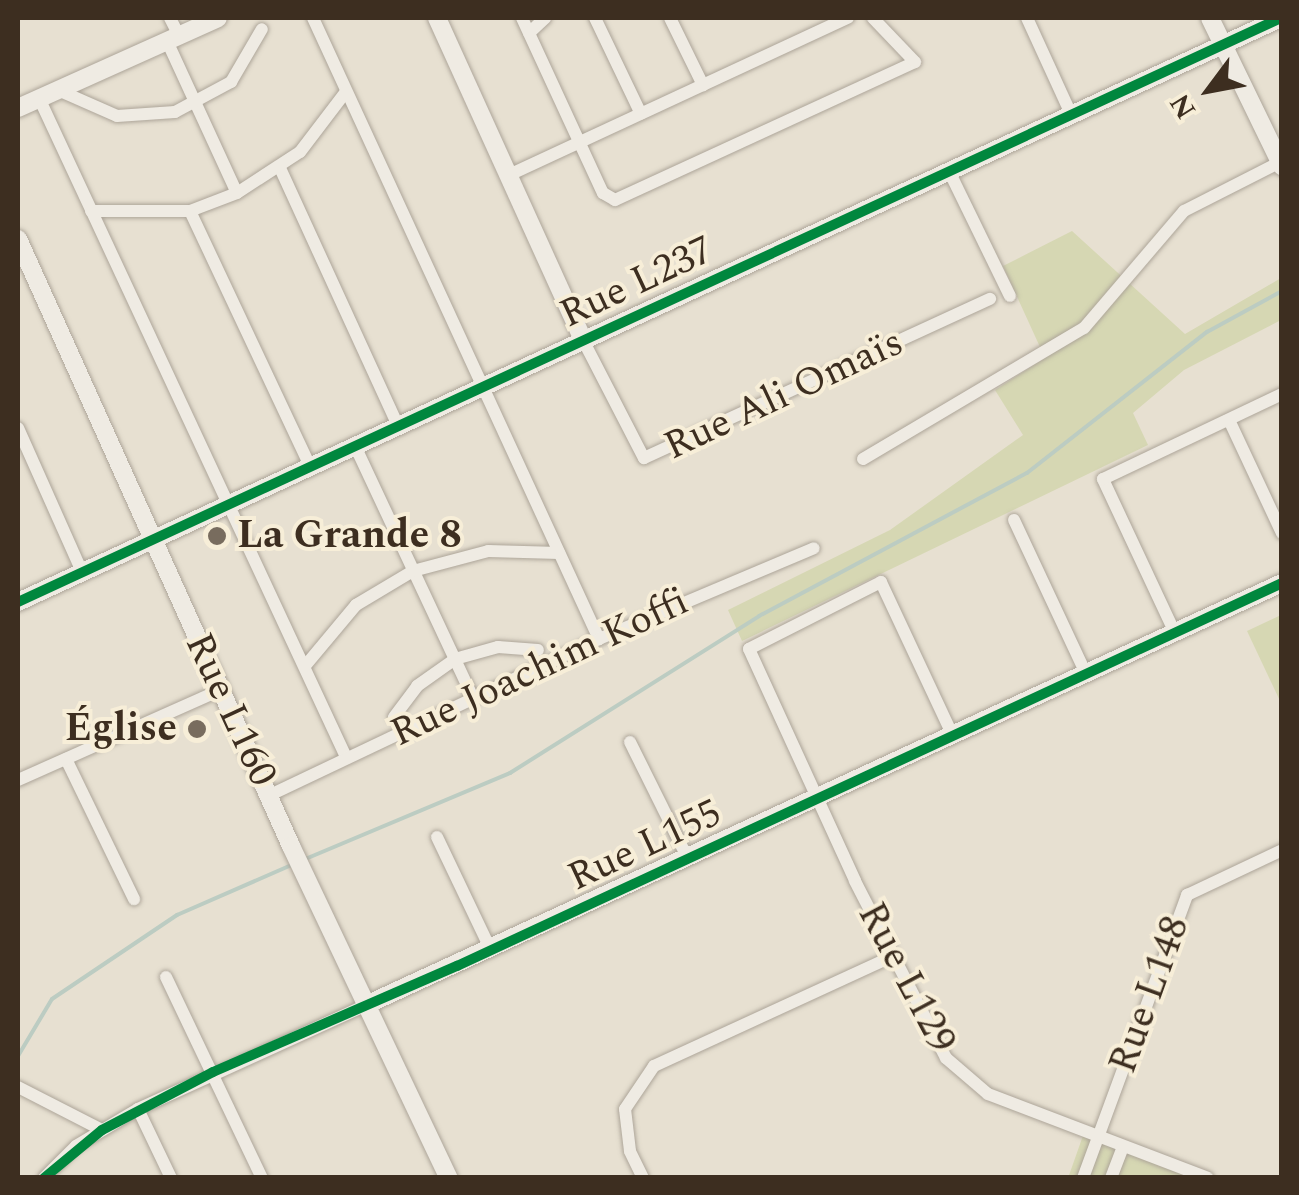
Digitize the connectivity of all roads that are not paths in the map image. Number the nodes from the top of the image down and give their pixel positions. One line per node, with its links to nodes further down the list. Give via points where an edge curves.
1 (170, 18): 16 (street)
2 (218, 18): 16 (street)
3 (313, 18): 20 (street)
4 (437, 18): 30 (street)
5 (522, 18): 15 (street)
6 (545, 18): 15 (street)
7 (596, 18): 24 (street)
8 (670, 18): 18 (street)
9 (848, 18): 18 (street)
10 (873, 18): 26 (street, via 914,62 615,200 603,193)
11 (1027, 18): 25 (street)
12 (1210, 18): 17 (street)
13 (1281, 18): 17 (street, Rue L237)
14 (262, 29): 22 (street, via 246,66)
15 (528, 33): 26 (street)
16 (173, 38): 19 (street); 22 (street)
17 (1224, 46): 25 (street, Rue L237); 27 (street)
18 (703, 85): 24 (street)
19 (58, 90): 21 (street); 22 (street, via 130,118)
20 (346, 93): 28 (street); 38 (street)
21 (39, 98): 23 (street); 32 (street)
22 (196, 106): 31 (street)
23 (18, 108)
24 (641, 114): 26 (street)
25 (1071, 114): 29 (street, Rue L237)
26 (579, 143): 30 (street)
27 (1281, 163): 44 (street, via 1184,211 1084,328)
28 (280, 168): 31 (street); 42 (street)
29 (948, 171): 35 (street); 37 (street, Rue L237)
30 (508, 175): 37 (street)
31 (237, 194): 33 (street)
32 (91, 211): 33 (street); 46 (street)
33 (190, 211): 45 (street)
34 (18, 239): 49 (street, Rue L160)
35 (1010, 296)
36 (990, 299): 37 (street, Rue Ali Omaïs, via 644,458)
37 (584, 340): 38 (street, Rue L237)
38 (483, 389): 42 (street, Rue L237); 51 (street)
39 (1282, 394): 40 (street)
40 (1229, 420): 48 (street); 56 (street, via 1103,479)
41 (18, 428): 53 (street)
42 (399, 428): 43 (street, Rue L237)
43 (356, 448): 45 (street, Rue L237); 52 (street)
44 (863, 459)
45 (311, 468): 46 (street, Rue L237)
46 (229, 506): 49 (street, Rue L237); 60 (street)
47 (1014, 520): 61 (street)
48 (1282, 534)
49 (152, 540): 53 (street, Rue L237); 62 (street, Rue L160)
50 (814, 548): 57 (street, Rue Joachim Koffi)
51 (559, 553): 52 (street, via 488,552); 57 (street)
52 (413, 570): 59 (street); 60 (street, via 356,605)
53 (82, 572): 55 (street, Rue L237)
54 (1282, 583): 56 (street, Rue L155)
55 (18, 602)
56 (1174, 633): 61 (street, Rue L155)
57 (599, 639): 63 (street, Rue Joachim Koffi)
58 (538, 650): 59 (street, via 498,647)
59 (455, 660): 63 (street); 64 (street, via 417,686)
60 (304, 666): 67 (street)
61 (1086, 674): 65 (street, Rue L155)
62 (220, 690): 68 (street); 70 (street, Rue L160)
63 (473, 698): 67 (street, Rue Joachim Koffi)
64 (394, 717)
65 (953, 736): 71 (street, Rue L155); 71 (street, Rue L129, via 881,582 749,649)
66 (630, 742): 74 (street)
67 (346, 757): 70 (street, Rue Joachim Koffi)
68 (66, 759): 69 (street); 75 (street)
69 (18, 780)
70 (270, 795): 79 (street, Rue L160)
71 (816, 799): 74 (street, Rue L155); 77 (street, Rue L129)
72 (437, 837): 76 (street)
73 (1282, 850): 84 (street, Rue L148, via 1187,896)
74 (688, 860): 76 (street, Rue L155)
75 (134, 900)
76 (491, 950): 79 (street, Rue L155)
77 (893, 956): 84 (street, Rue L129, via 931,1038 961,1076 988,1094); 90 (street, via 654,1066 625,1109 630,1151)
78 (166, 977): 80 (street)
79 (366, 1005): 80 (street, Rue L155); 89 (street, Rue L160)
80 (213, 1072): 82 (street, Rue L155); 88 (street)
81 (18, 1087): 83 (street)
82 (138, 1109): 83 (street, Rue L155); 87 (street)
83 (102, 1130): 86 (street, Rue L155)
84 (1097, 1138): 85 (street, Rue L129); 91 (street, Rue L148)
85 (1123, 1146): 92 (street); 93 (street, Rue L129)
86 (44, 1178)
87 (171, 1178)
88 (262, 1178)
89 (449, 1178)
90 (643, 1178)
91 (1083, 1178)
92 (1111, 1178)
93 (1208, 1178)

